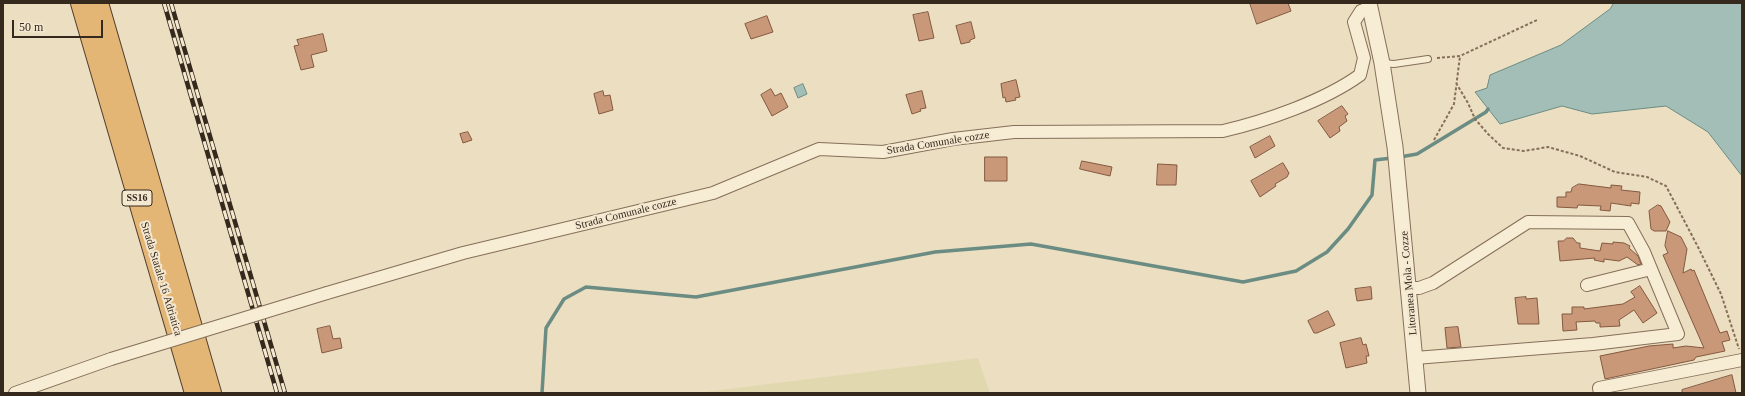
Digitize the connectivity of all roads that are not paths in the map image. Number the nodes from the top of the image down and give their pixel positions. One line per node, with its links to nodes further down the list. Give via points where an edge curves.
1 (81, 3): 12 (highway, Strada Statale 16 Adriatica / SS16)
2 (98, 3): 13 (highway, Strada Statale 16 Adriatica / SS16)
3 (1369, 5): 5 (street); 11 (street, Strada Comunale cozze, bridge, via 1361,11 1354,22 1364,58 1360,75 1345,86 1284,113 1242,126 1223,131 1014,132 883,152 819,149 713,192 463,253 111,359)
4 (1428, 59): 5 (lane, via 1394,64)
5 (1382, 63): 8 (street, Litoranea Mola - Cozze, via 1396,147)
6 (1651, 269): 7 (street); 8 (street, via 1628,223 1528,222 1433,283 1419,288); 10 (street, via 1678,334 1593,344)
7 (1587, 286)
8 (1409, 288): 10 (street, Litoranea Mola - Cozze)
9 (1741, 356): 15 (street, via 1600,388)
10 (1415, 358): 14 (street, Litoranea Mola - Cozze)
11 (15, 393)
12 (195, 393)
13 (211, 393)
14 (1418, 393)
15 (1600, 393)

